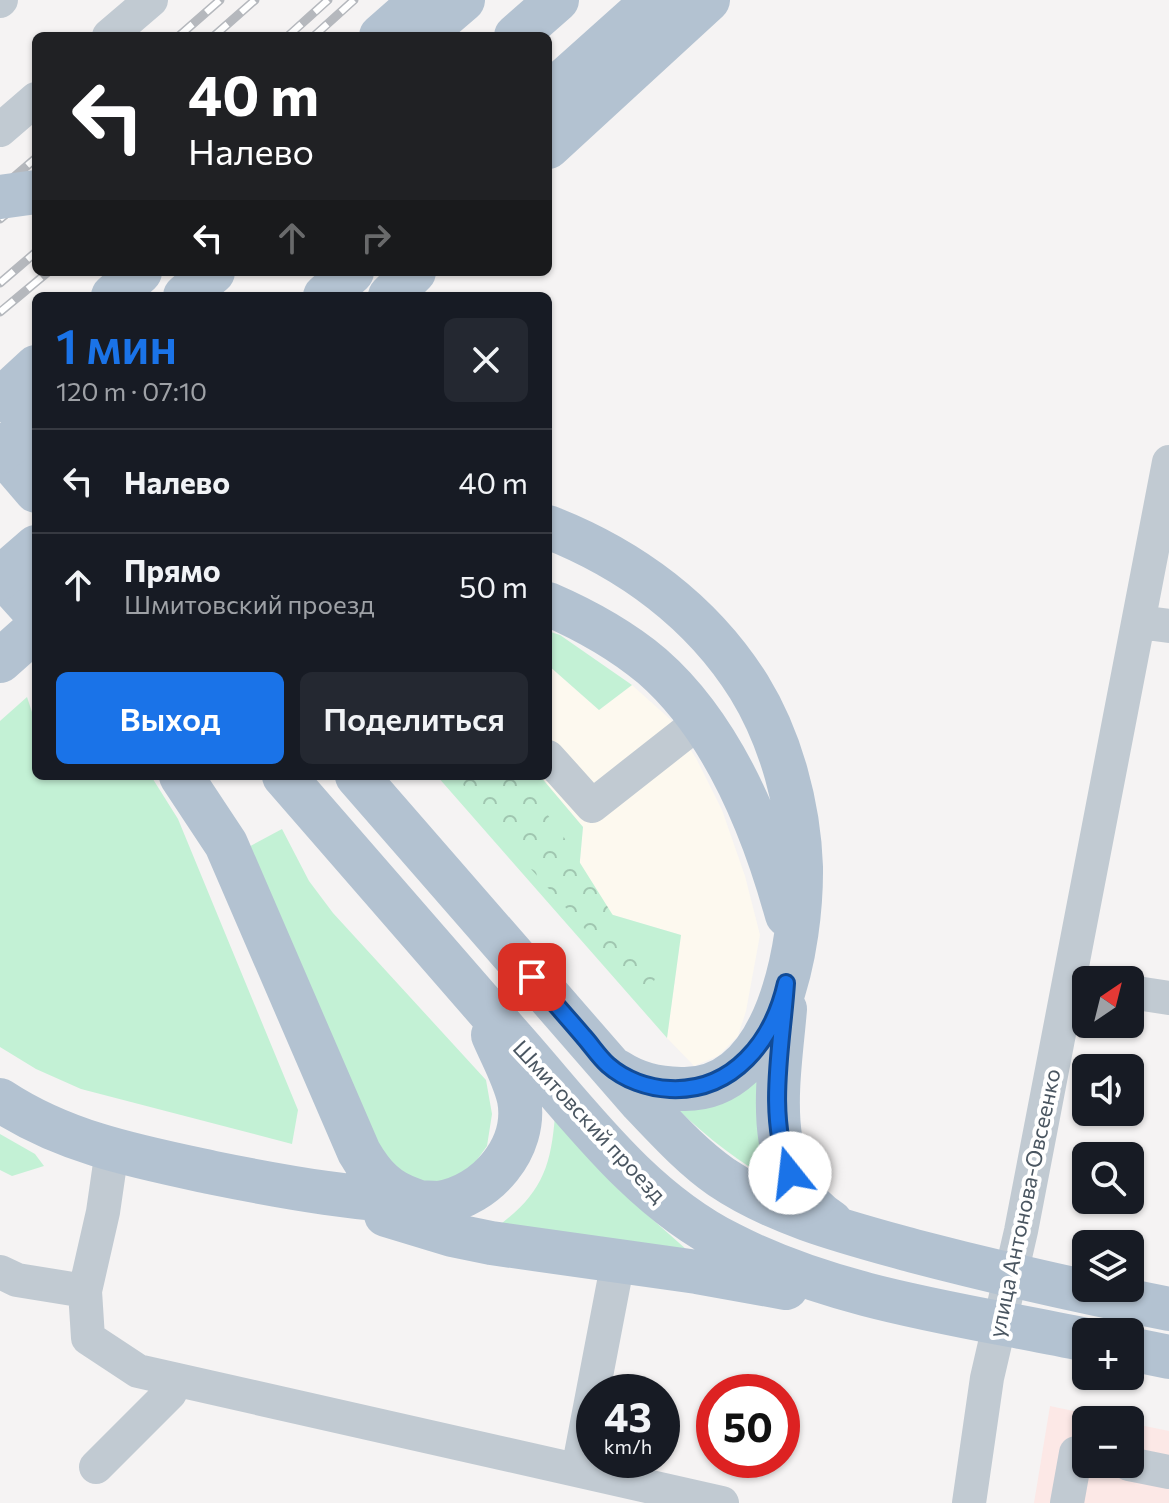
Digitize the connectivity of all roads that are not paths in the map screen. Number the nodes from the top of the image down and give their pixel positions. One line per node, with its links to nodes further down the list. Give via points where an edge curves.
1 (151, 0): 9 (street)
2 (422, 0): 10 (main road)
3 (437, 0): 11 (main road)
4 (463, 0): 12 (main road)
5 (525, 0): 13 (main road)
6 (557, 0): 14 (main road)
7 (654, 0): 15 (main road)
8 (708, 0): 18 (main road)
9 (114, 32)
10 (386, 32)
11 (402, 32)
12 (426, 32)
13 (489, 32)
14 (521, 32)
15 (552, 91)
16 (32, 102): 17 (street)
17 (0, 130)
18 (552, 143)
19 (32, 193): 20 (main road, bridge)
20 (0, 197)
21 (136, 276): 25 (main road)
22 (153, 276): 26 (main road)
23 (348, 276): 27 (main road)
24 (410, 276): 28 (main road)
25 (118, 292)
26 (139, 292)
27 (330, 292)
28 (396, 292)
29 (0, 366): 32 (main road)
30 (32, 371): 31 (main road, bridge)
31 (0, 400)
32 (32, 402)
33 (32, 424): 34 (main road, bridge)
34 (0, 450): 38 (main road)
35 (32, 451): 37 (main road)
36 (1169, 462): 39 (street, улица Антонова-Овсеенко)
37 (0, 478)
38 (32, 486)
39 (1166, 499): 45 (street, улица Антонова-Овсеенко)
40 (552, 529): 54 (main road, via 607,554 663,591 708,633 750,690 780,754 795,814 801,868)
41 (32, 550): 42 (main road, bridge)
42 (0, 576): 44 (main road)
43 (552, 606): 48 (main road, via 632,650 678,692)
44 (32, 609)
45 (1154, 624): 53 (street, улица Антонова-Овсеенко)
46 (32, 633): 47 (main road)
47 (0, 661)
48 (700, 721): 49 (street, via 592,806); 54 (main road, via 763,838 788,917)
49 (552, 761)
50 (184, 780): 63 (main road, via 226,844 366,1165 391,1191)
51 (287, 780): 55 (main road, Шмитовский проезд)
52 (360, 780): 59 (main road)
53 (1082, 966)
54 (788, 972): 59 (main road, via 777,1012 756,1048 711,1084 691,1090 658,1088); 64 (main road, via 777,1109 784,1158 806,1202)
55 (473, 993): 63 (main road, via 514,1080 517,1135 501,1165 476,1189 450,1201); 70 (main road, Шмитовский проезд, via 625,1165 674,1210 709,1233 804,1275)
56 (1144, 994): 57 (street)
57 (1169, 998)
58 (1072, 1009): 67 (street, улица Антонова-Овсеенко)
59 (608, 1065): 64 (main road, via 721,1177 773,1204)
60 (0, 1100): 61 (main road, via 43,1125)
61 (112, 1150): 62 (main road); 68 (street)
62 (299, 1189): 63 (main road); 65 (main road, via 452,1235)
63 (424, 1202)
64 (850, 1233): 67 (main road)
65 (618, 1261): 70 (main road); 74 (street)
66 (0, 1272): 68 (street, via 17,1280)
67 (1010, 1276): 69 (main road); 70 (street, улица Антонова-Овсеенко)
68 (85, 1291): 75 (street, via 88,1338 138,1371)
69 (1169, 1309)
70 (1000, 1322): 71 (main road, Шмитовский проезд); 83 (street, улица Антонова-Овсеенко)
71 (1072, 1337)
72 (1144, 1352): 73 (main road)
73 (1169, 1357)
74 (596, 1374)
75 (176, 1380): 76 (street, via 170,1393); 78 (street)
76 (96, 1467)
77 (1144, 1467): 79 (street)
78 (576, 1470)
79 (1169, 1472)
80 (1072, 1475): 84 (street)
81 (613, 1478): 82 (street)
82 (722, 1503)
83 (969, 1503)
84 (1067, 1503)

